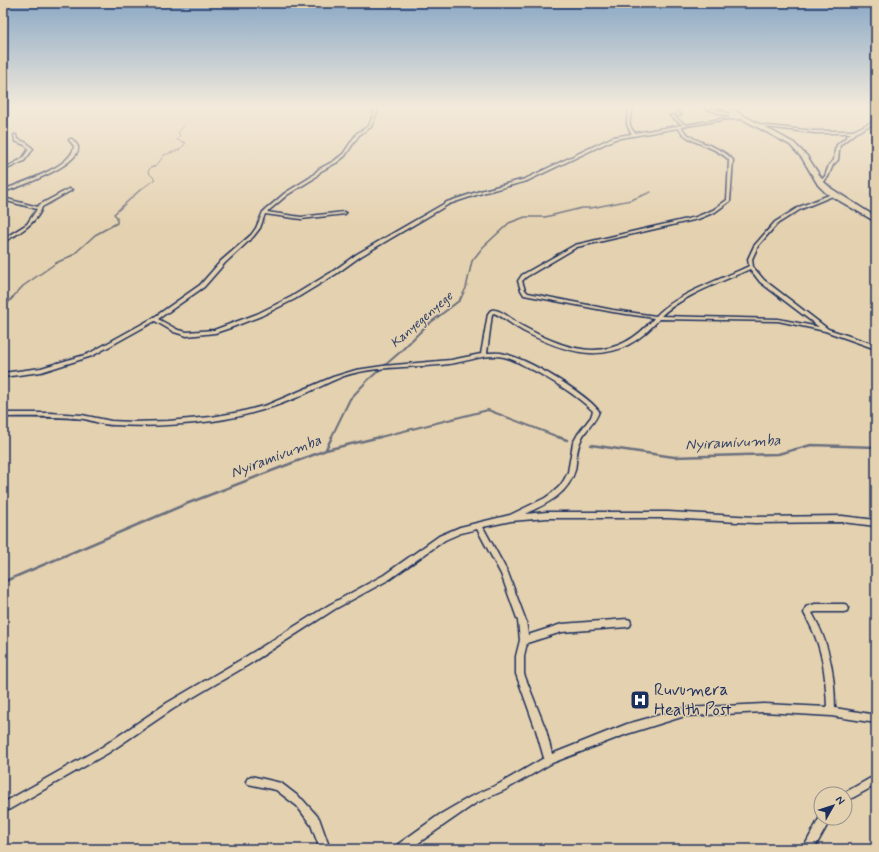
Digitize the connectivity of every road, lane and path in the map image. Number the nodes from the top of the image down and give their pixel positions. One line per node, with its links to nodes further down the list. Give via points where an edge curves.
1 (29, 147): 8 (street, via 31,149 23,160)
2 (76, 147): 11 (street, via 75,152 62,165)
3 (349, 147): 15 (street, via 335,162 286,194)
4 (596, 147): 21 (street, via 526,180 448,203 364,251 293,298 259,315 215,331 187,334 176,331)
5 (711, 147): 20 (street, via 731,160 729,200 714,211 696,218 576,246 527,274 520,281 523,290 531,295)
6 (795, 147): 9 (highway, via 805,157)
7 (838, 147): 9 (street, via 836,160)
8 (3, 170)
9 (821, 182): 12 (highway)
10 (70, 190): 14 (street)
11 (3, 191)
12 (834, 194): 17 (highway); 19 (street, via 800,208 776,223 756,246 750,259)
13 (3, 199): 14 (street)
14 (39, 208): 18 (street, via 28,225)
15 (264, 213): 16 (street, via 301,218); 21 (street, via 252,236 223,262 202,286)
16 (344, 213)
17 (876, 220)
18 (3, 241)
19 (750, 268): 20 (street, via 675,303); 22 (street, via 762,281)
20 (656, 317): 22 (street, via 778,320); 24 (street, via 634,340 623,346 593,353 582,352 540,337 493,311 490,314)
21 (156, 319): 25 (street, via 90,355 42,370)
22 (826, 330): 23 (street)
23 (876, 347)
24 (484, 354): 26 (street, via 452,362 359,371 320,383 259,410 202,420 117,423 79,417); 27 (street, via 503,355 518,360 561,385 596,411 578,439 572,469 563,488)
25 (3, 375)
26 (3, 414)
27 (511, 518): 28 (street, via 547,515 668,515 724,519 828,519); 29 (street)
28 (876, 523)
29 (478, 525): 32 (street, via 507,580 522,621); 39 (street, via 442,538 387,577 332,607 170,706 105,750)
30 (844, 608): 33 (street, via 815,608 808,613 824,647 831,688)
31 (627, 623): 32 (street, via 562,628)
32 (524, 640): 35 (street, via 520,656 520,674)
33 (831, 712): 34 (street); 35 (street, via 764,708 685,712 628,728)
34 (876, 719)
35 (549, 760): 42 (street, via 502,787 473,800)
36 (876, 780): 38 (street)
37 (251, 781): 41 (street, via 278,786 300,803 315,822)
38 (853, 793)
39 (3, 808)
40 (821, 826): 43 (street)
41 (325, 849)
42 (401, 849)
43 (808, 849)

